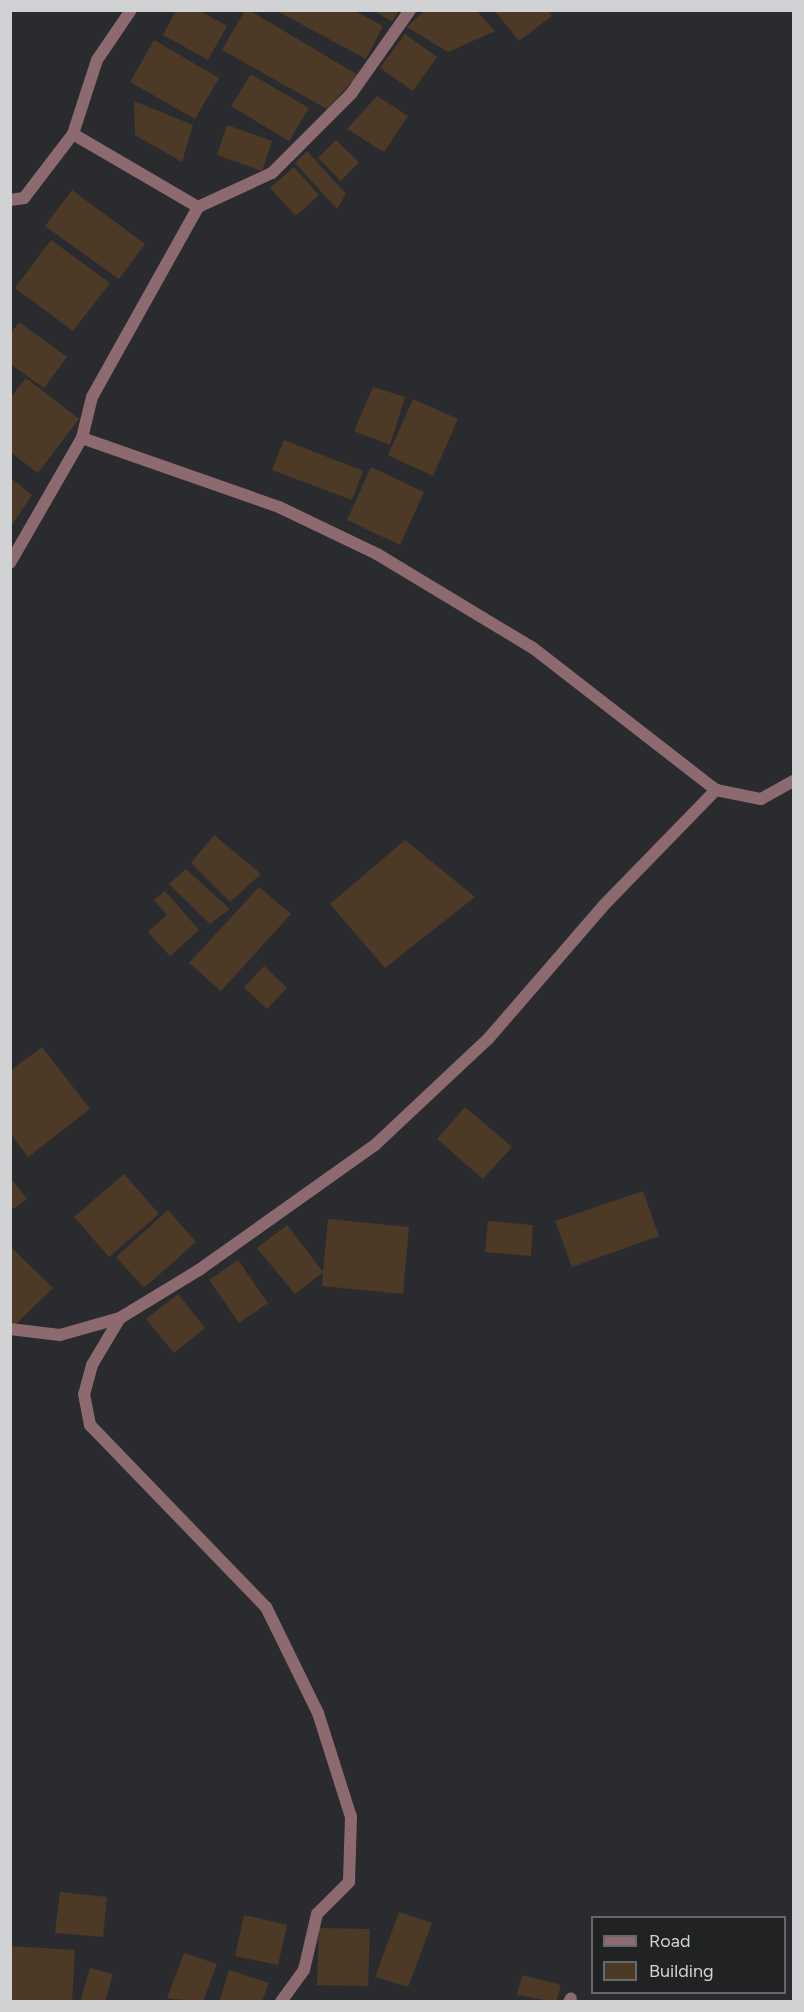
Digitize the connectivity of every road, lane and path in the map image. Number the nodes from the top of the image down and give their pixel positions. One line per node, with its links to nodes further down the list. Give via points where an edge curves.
1 (131, 10): 3 (street, via 97,60)
2 (410, 10): 5 (street, via 351,94 272,173)
3 (73, 134): 4 (street, via 24,198); 5 (street)
4 (10, 200)
5 (198, 207): 6 (street, via 92,397)
6 (82, 438): 7 (street); 9 (street, via 279,507 377,554 533,648)
7 (10, 563)
8 (794, 781): 9 (street, via 761,798)
9 (716, 790): 10 (street, via 604,905 488,1039 375,1145 199,1270)
10 (120, 1318): 11 (street, via 60,1335); 12 (street, via 92,1365 84,1394 90,1425 266,1607 322,1724 351,1818 349,1882 317,1914 304,1970)
11 (10, 1329)
12 (281, 2001)

